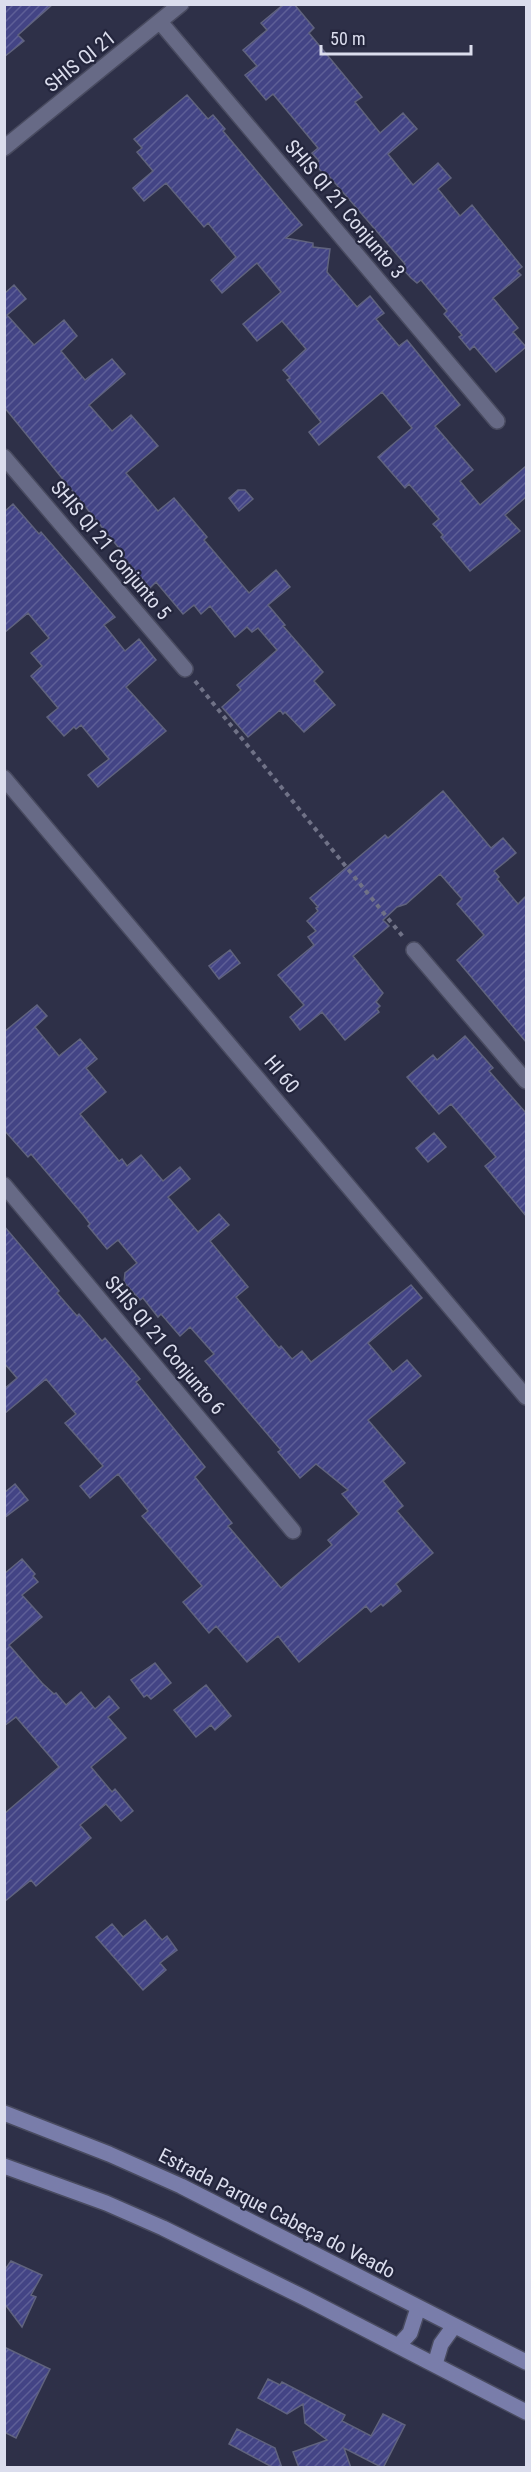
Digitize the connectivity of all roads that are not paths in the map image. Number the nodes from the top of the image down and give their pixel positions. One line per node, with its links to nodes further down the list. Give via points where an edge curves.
1 (181, 4): 2 (street, SHIS QI 21)
2 (160, 23): 3 (street, SHIS QI 21); 4 (street, SHIS QI 21 Conjunto 3)
3 (4, 148)
4 (497, 421)
5 (4, 457): 6 (street, SHIS QI 21 Conjunto 5)
6 (185, 669)
7 (4, 778): 11 (street, HI 60)
8 (414, 950): 9 (street)
9 (526, 1081)
10 (4, 1185): 12 (street, SHIS QI 21 Conjunto 6)
11 (526, 1396)
12 (293, 1531)
13 (4, 2113): 15 (main road, Estrada Parque Cabeça do Veado, via 181,2186)
14 (4, 2166): 17 (main road, via 154,2224)
15 (418, 2308): 16 (main road, Estrada Parque Cabeça do Veado); 17 (main road, via 410,2333)
16 (454, 2326): 18 (main road, Estrada Parque Cabeça do Veado); 19 (main road)
17 (398, 2346): 19 (main road)
18 (526, 2362)
19 (435, 2364): 20 (main road)
20 (526, 2412)

